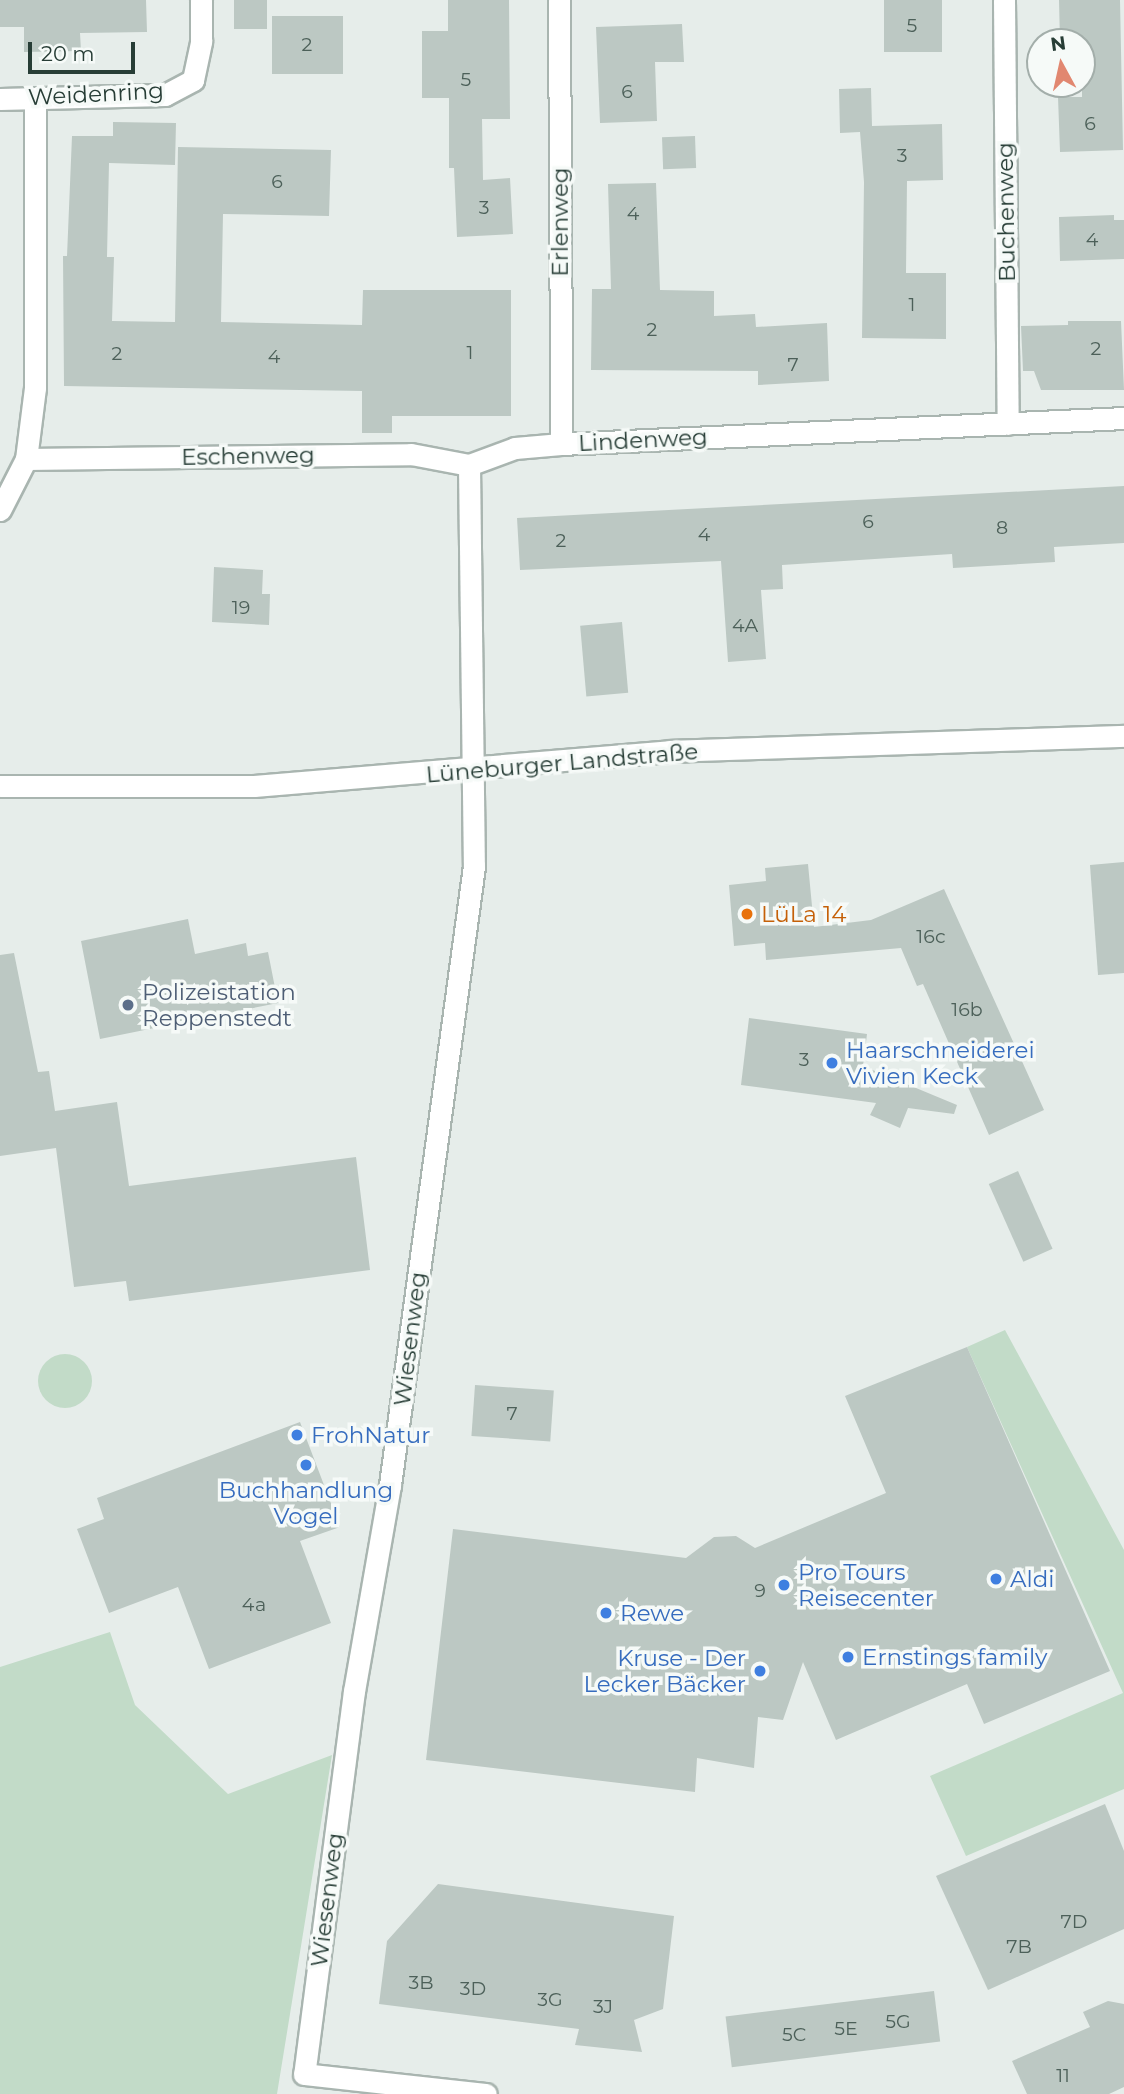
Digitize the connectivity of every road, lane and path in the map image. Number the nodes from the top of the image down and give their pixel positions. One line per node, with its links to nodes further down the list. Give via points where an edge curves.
1 (201, 0): 4 (street, Weidenring, via 201,41 193,80 165,95)
2 (559, 0): 8 (street, Erlenweg)
3 (1004, 0): 7 (street, Buchenweg)
4 (35, 98): 5 (street, Weidenring); 9 (street, via 35,388)
5 (0, 99)
6 (1124, 418): 7 (street, Lindenweg)
7 (1008, 424): 8 (street, Lindenweg)
8 (561, 444): 10 (street, Lindenweg, via 515,448)
9 (26, 459): 10 (street, Eschenweg, via 411,454); 11 (street)
10 (469, 465): 13 (street)
11 (0, 510)
12 (1124, 736): 13 (street, Lüneburger Landstraße, via 670,751)
13 (475, 769): 14 (street, Lüneburger Landstraße, via 254,786); 15 (street, Wiesenweg, via 474,866 304,2074)
14 (0, 786)
15 (486, 2094)

